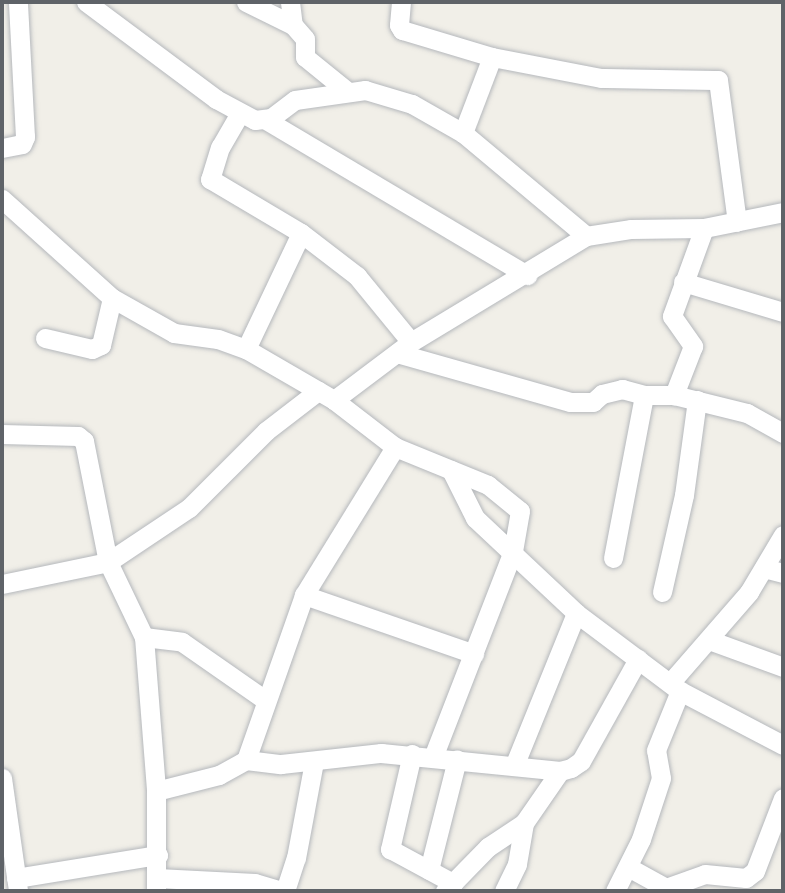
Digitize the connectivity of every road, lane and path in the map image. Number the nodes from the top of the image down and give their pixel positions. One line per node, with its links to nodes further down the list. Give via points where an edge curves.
1 (18, 2): 12 (street, via 25,137 22,144)
2 (246, 2): 6 (street)
3 (290, 2): 6 (street)
4 (401, 2): 7 (street, via 398,25 402,30)
5 (95, 4): 9 (street)
6 (293, 25): 8 (street, via 304,36 304,57)
7 (492, 57): 11 (street); 15 (street, via 601,78 718,80)
8 (348, 92): 10 (street, via 295,100); 11 (street, via 378,90)
9 (240, 113): 10 (street); 17 (street, via 217,155 210,179)
10 (266, 120): 19 (street)
11 (463, 133): 18 (street)
12 (2, 148)
13 (2, 199): 21 (street)
14 (783, 212): 15 (street)
15 (737, 222): 16 (street)
16 (704, 228): 18 (street, via 631,229); 20 (street)
17 (301, 233): 24 (street, via 368,286); 25 (street)
18 (586, 236): 19 (street)
19 (527, 275): 24 (street)
20 (683, 282): 22 (street); 27 (street, via 672,318 693,345)
21 (112, 298): 23 (street, via 102,345 92,349); 25 (street, via 174,333 218,339)
22 (783, 312)
23 (45, 338)
24 (404, 348): 26 (street, via 570,402 593,402 602,394 622,389); 28 (street)
25 (246, 349): 28 (street)
26 (644, 395): 27 (street); 36 (street)
27 (674, 395): 29 (street)
28 (326, 396): 32 (street); 37 (street, via 266,430 189,508)
29 (697, 400): 30 (street, via 765,420); 40 (street, via 684,495)
30 (783, 433)
31 (2, 434): 37 (street, via 83,438)
32 (395, 447): 33 (street); 41 (street)
33 (451, 470): 35 (street, via 475,518); 35 (street, via 497,490 520,511)
34 (783, 535): 38 (street)
35 (513, 551): 42 (street); 45 (street)
36 (614, 558)
37 (108, 562): 39 (street); 43 (street)
38 (774, 570): 44 (street)
39 (2, 584)
40 (663, 592)
41 (304, 595): 45 (street); 49 (street)
42 (576, 613): 46 (street); 56 (street)
43 (144, 637): 49 (street, via 183,642); 59 (street)
44 (709, 639): 47 (street); 48 (street)
45 (474, 654): 52 (street)
46 (638, 659): 48 (street); 57 (street, via 581,761)
47 (783, 667)
48 (675, 687): 50 (street); 63 (street, via 656,750 661,778)
49 (265, 700): 54 (street)
50 (783, 745)
51 (412, 754): 52 (street); 55 (street, via 381,753); 64 (street, via 390,849)
52 (433, 757): 53 (street)
53 (457, 759): 56 (street); 64 (street)
54 (246, 760): 55 (street); 59 (street, via 219,775)
55 (314, 762): 69 (street, via 296,858)
56 (514, 766): 57 (street)
57 (559, 771): 61 (street)
58 (2, 778): 65 (street)
59 (156, 791): 62 (street)
60 (782, 810): 68 (street, via 751,876 705,874)
61 (524, 823): 67 (street, via 488,847); 70 (street, via 517,864)
62 (158, 855): 65 (street); 66 (street)
63 (628, 867): 68 (street); 71 (street)
64 (429, 870): 67 (street)
65 (17, 885)
66 (157, 885): 69 (street, via 255,883)
67 (449, 887)
68 (665, 890)
69 (284, 891)
70 (504, 891)
71 (615, 891)

